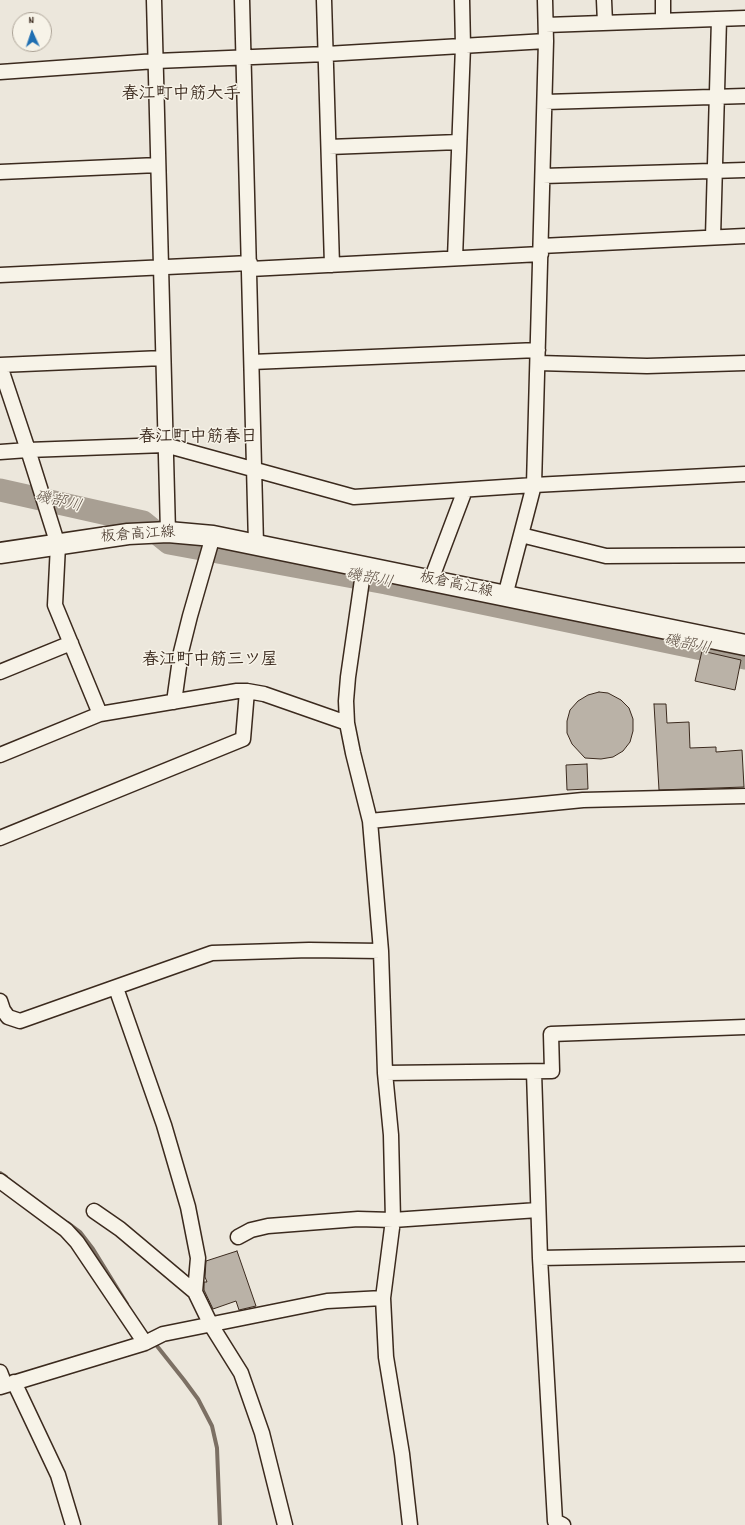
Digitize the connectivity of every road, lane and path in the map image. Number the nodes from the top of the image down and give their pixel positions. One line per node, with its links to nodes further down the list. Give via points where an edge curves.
1 (154, 0): 17 (street)
2 (242, 0): 16 (street)
3 (324, 0): 15 (street)
4 (462, 0): 14 (street)
5 (545, 0): 12 (street)
6 (604, 0): 11 (street)
7 (663, 0): 10 (street)
8 (745, 18): 9 (street)
9 (719, 19): 10 (street); 20 (street)
10 (663, 21): 11 (street)
11 (605, 23): 12 (street)
12 (546, 25): 13 (street)
13 (546, 41): 14 (street); 21 (street)
14 (463, 46): 15 (street); 22 (street)
15 (326, 54): 16 (street); 23 (street)
16 (243, 58): 17 (street); 35 (street)
17 (156, 61): 18 (street); 24 (street)
18 (0, 72)
19 (745, 96): 20 (street)
20 (717, 97): 21 (street); 26 (street)
21 (545, 102): 28 (street)
22 (459, 142): 23 (street); 32 (street)
23 (329, 147): 33 (street)
24 (158, 165): 27 (street); 34 (street)
25 (745, 170): 26 (street)
26 (715, 171): 28 (street); 30 (street)
27 (0, 172)
28 (543, 176): 31 (street)
29 (745, 236): 30 (street)
30 (713, 237): 31 (street)
31 (541, 250): 32 (street); 37 (street)
32 (455, 258): 33 (street)
33 (332, 265): 35 (street)
34 (160, 266): 35 (street); 36 (street); 38 (street)
35 (250, 266): 39 (street)
36 (0, 275)
37 (538, 356): 39 (street); 40 (street, via 647,366); 47 (street)
38 (163, 358): 41 (street); 42 (street)
39 (252, 362): 45 (street)
40 (745, 363)
41 (0, 366): 43 (street)
42 (166, 445): 43 (street); 45 (street); 49 (street)
43 (28, 450): 44 (street); 53 (street)
44 (0, 452)
45 (254, 470): 48 (street, via 354,497); 52 (street)
46 (745, 474): 47 (street)
47 (534, 485): 48 (street); 50 (street)
48 (465, 490): 57 (street)
49 (168, 532): 51 (main road, 板倉高江線); 53 (main road, 板倉高江線, via 128,534)
50 (521, 535): 55 (street, via 606,556); 58 (street)
51 (214, 536): 52 (main road, 板倉高江線); 63 (street, via 183,645)
52 (256, 544): 56 (main road, 板倉高江線)
53 (58, 545): 54 (main road, 板倉高江線); 59 (street, via 55,605)
54 (0, 553)
55 (745, 555)
56 (364, 566): 57 (main road, 板倉高江線); 65 (street, via 348,677)
57 (431, 580): 58 (main road, 板倉高江線)
58 (505, 596): 60 (main road, 板倉高江線)
59 (71, 643): 61 (street); 64 (street)
60 (745, 645)
61 (0, 672)
62 (247, 691): 63 (street); 65 (street, via 264,694); 69 (street, via 243,739)
63 (174, 702): 64 (street)
64 (100, 714): 66 (street)
65 (347, 723): 68 (street)
66 (0, 755)
67 (745, 796): 68 (street, via 583,800)
68 (370, 821): 70 (street)
69 (0, 838)
70 (381, 951): 71 (street, via 212,953); 75 (street)
71 (116, 988): 72 (street, via 20,1021 8,1017); 83 (street, via 164,1125 188,1206 198,1258)
72 (0, 1001)
73 (745, 1027): 74 (street, via 551,1034 552,1071)
74 (534, 1072): 75 (street); 77 (street)
75 (385, 1073): 79 (street)
76 (0, 1181): 86 (street, via 66,1230 78,1242)
77 (538, 1210): 79 (street); 82 (street)
78 (94, 1211): 83 (street, via 120,1229)
79 (393, 1220): 80 (street, via 358,1219 268,1226 251,1230); 84 (street)
80 (238, 1237)
81 (745, 1254): 82 (street)
82 (540, 1258): 91 (street, via 554,1521)
83 (195, 1292): 85 (street)
84 (384, 1298): 85 (street, via 327,1302); 90 (street, via 386,1357 402,1454)
85 (211, 1325): 86 (street, via 163,1334); 89 (street, via 241,1373 252,1401)
86 (145, 1343): 87 (street)
87 (5, 1381): 88 (street, via 58,1475)
88 (73, 1525)
89 (285, 1525)
90 (410, 1525)
91 (563, 1525)

